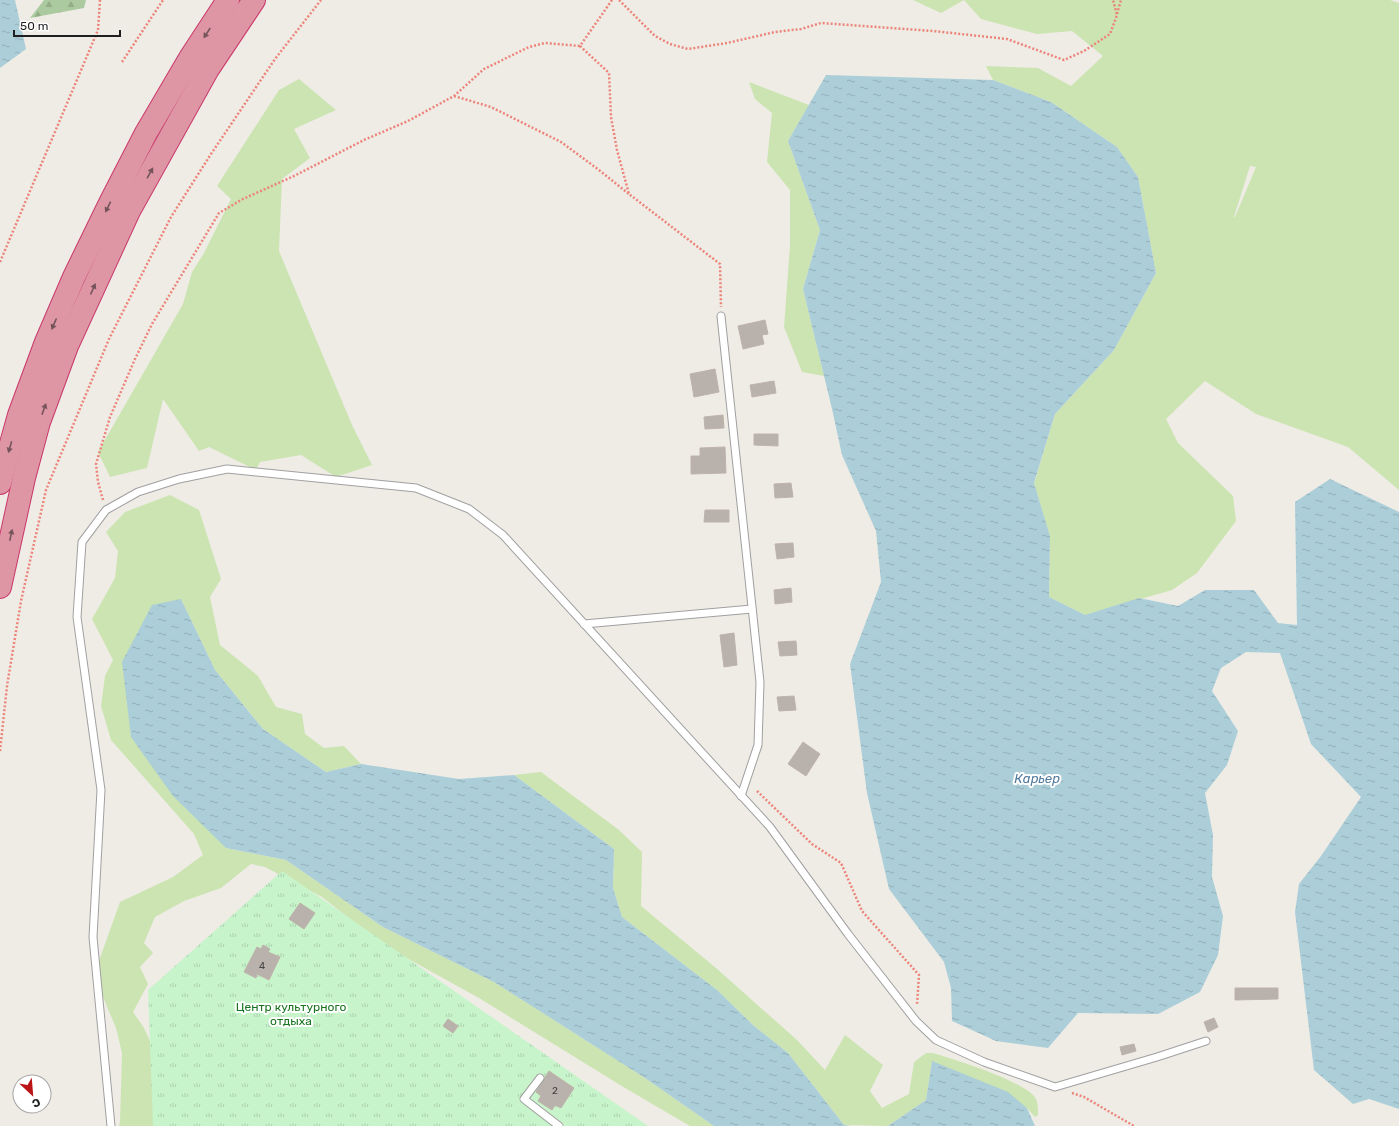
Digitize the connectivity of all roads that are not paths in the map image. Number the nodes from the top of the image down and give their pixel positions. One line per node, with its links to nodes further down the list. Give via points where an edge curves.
1 (228, 0): 4 (highway, one-way to 4, via 146,133 74,277 25,400)
2 (254, 0): 5 (highway, one-way to 2, via 35,436 67,346 129,211 208,69)
3 (721, 316): 6 (lane)
4 (0, 483)
5 (0, 587)
6 (752, 609): 7 (lane); 8 (lane, via 760,682 758,745)
7 (584, 624): 8 (lane); 11 (lane, via 497,531 469,509 416,488 227,469 179,479 138,492 106,510 82,542 77,618 101,790 93,937)
8 (741, 796): 9 (lane, via 770,827 848,934 916,1021 936,1040 984,1062 1055,1087)
9 (1206, 1041)
10 (540, 1078): 12 (lane, via 524,1099)
11 (111, 1126)
12 (559, 1126)

